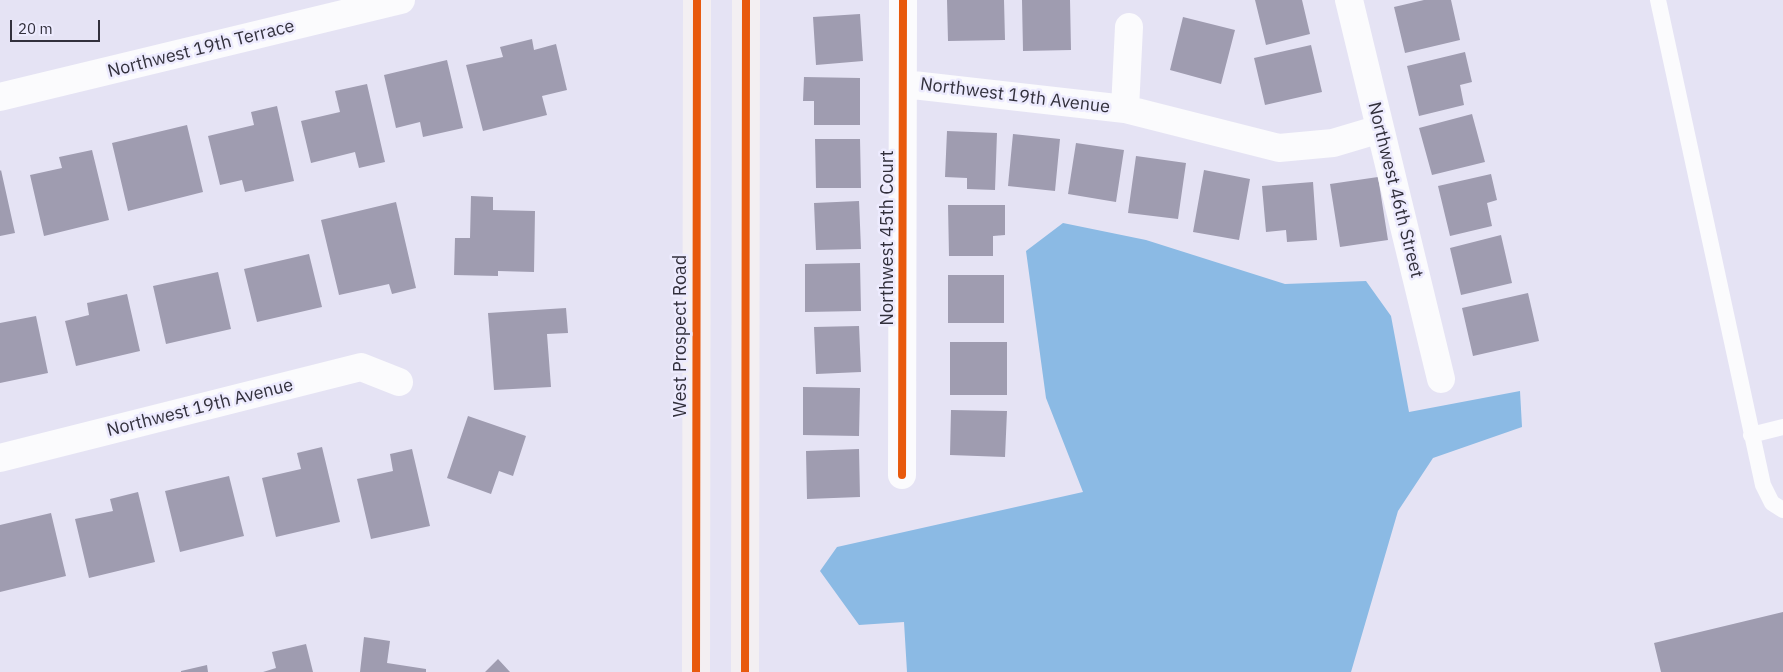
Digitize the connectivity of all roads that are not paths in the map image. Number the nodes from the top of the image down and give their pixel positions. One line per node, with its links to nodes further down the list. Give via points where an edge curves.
1 (401, 0): 9 (street, Northwest 19th Terrace)
2 (697, 0): 19 (main road, West Prospect Road)
3 (746, 0): 20 (main road)
4 (903, 0): 8 (street, Northwest 45th Court)
5 (1349, 0): 11 (street, Northwest 46th Street)
6 (1658, 0): 15 (lane)
7 (1129, 27): 10 (street, Northwest 19th Avenue)
8 (904, 84): 10 (street, Northwest 19th Avenue); 17 (street, Northwest 45th Court)
9 (0, 97)
10 (1125, 109): 11 (street, Northwest 19th Avenue, via 1279,148 1333,143)
11 (1380, 128): 12 (street, Northwest 46th Street)
12 (1441, 380)
13 (399, 382): 16 (street, Northwest 19th Avenue, via 361,367)
14 (1783, 427): 15 (lane)
15 (1752, 435): 18 (lane, via 1763,485 1772,503)
16 (0, 458)
17 (902, 475)
18 (1783, 510)
19 (696, 672)
20 (745, 672)

